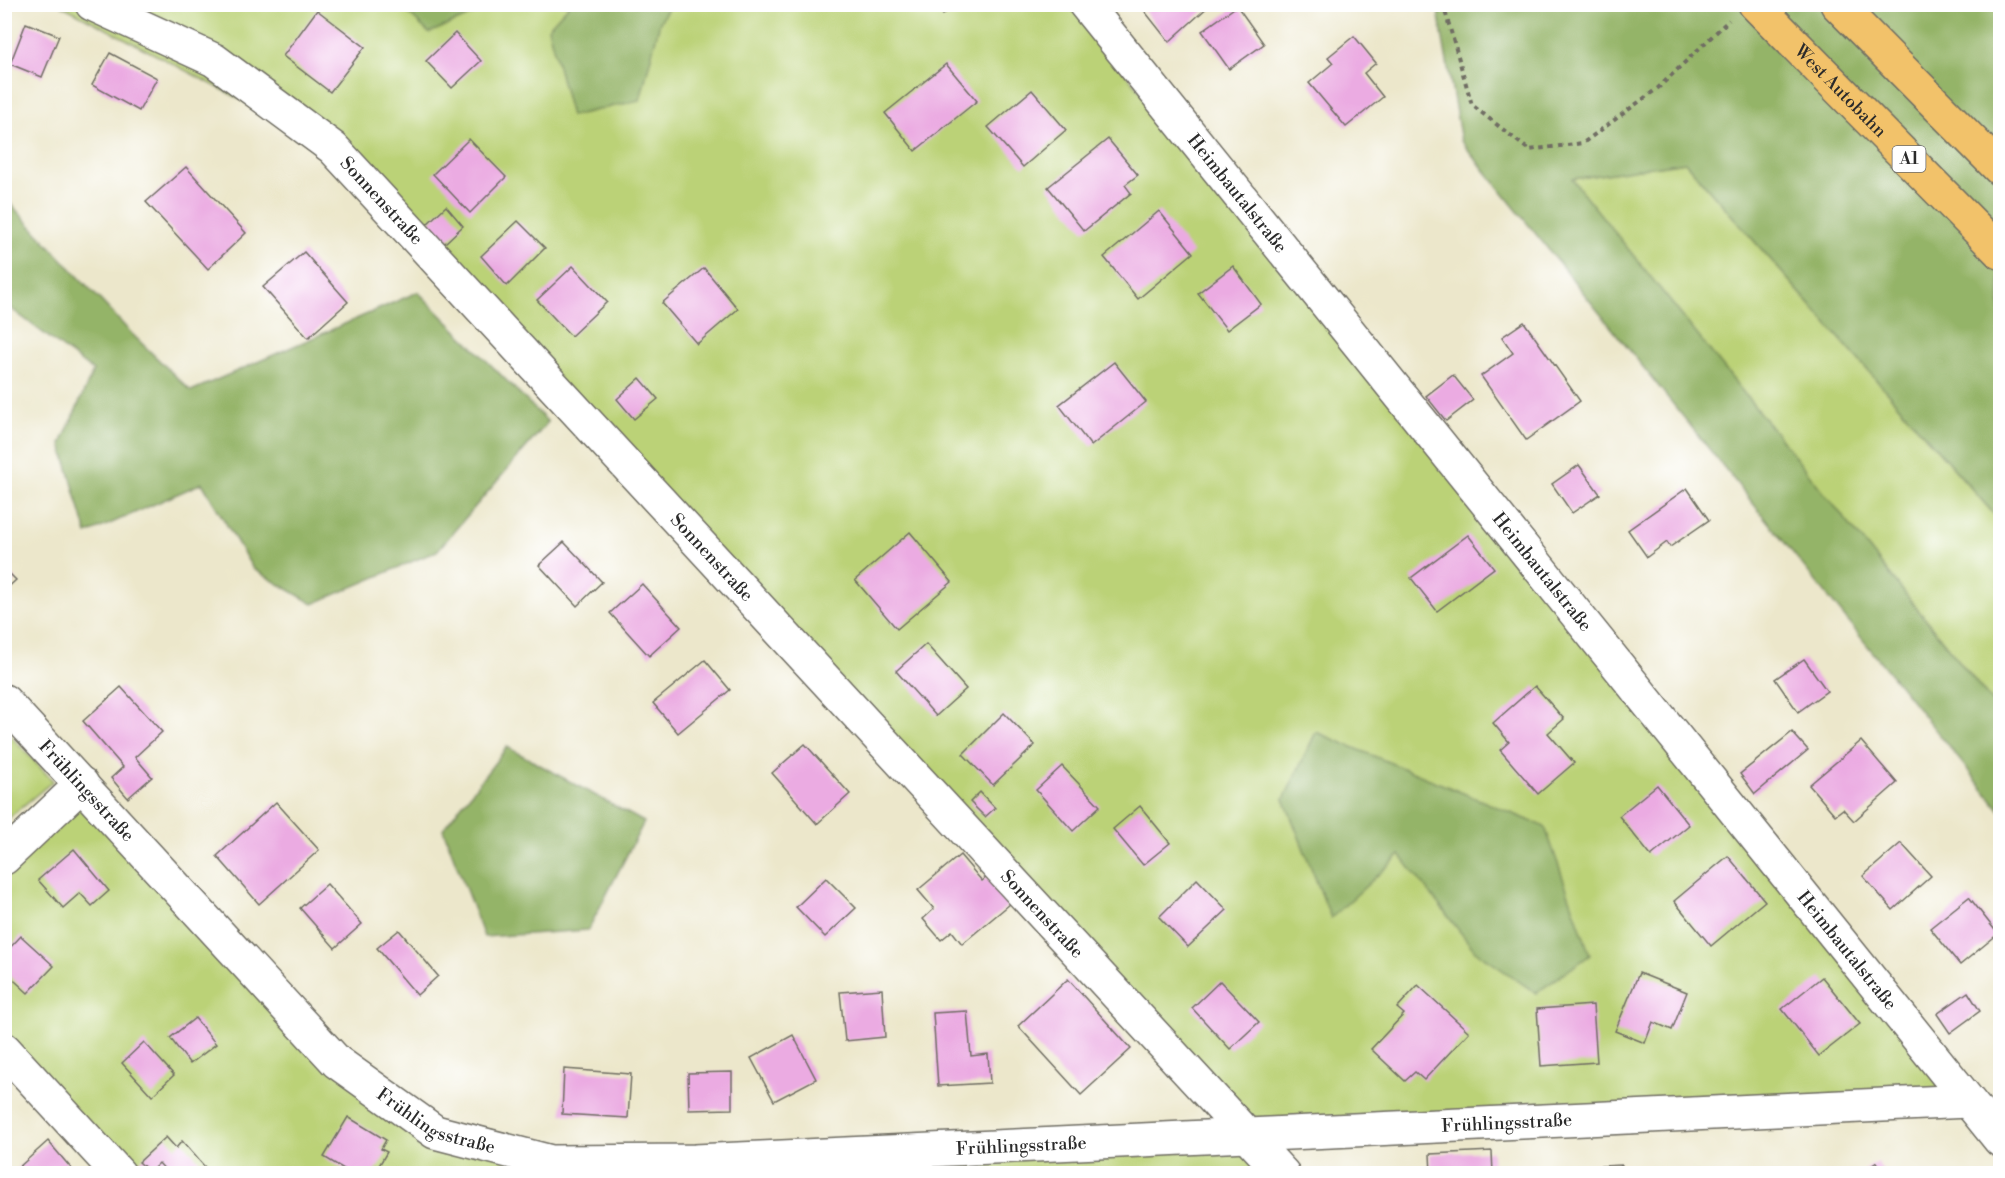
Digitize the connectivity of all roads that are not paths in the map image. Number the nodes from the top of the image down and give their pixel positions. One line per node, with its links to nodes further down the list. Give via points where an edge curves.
1 (92, 4): 12 (street, Sonnenstraße, via 214,60 333,148)
2 (1085, 4): 11 (street, Heimbautalstraße)
3 (1746, 8): 6 (highway, West Autobahn / A1, via 1817,67)
4 (1847, 15): 5 (highway)
5 (2001, 169)
6 (2001, 252)
7 (4, 701): 8 (street, Frühlingsstraße)
8 (81, 784): 9 (street); 14 (street, Frühlingsstraße, via 337,1062 435,1132 551,1162)
9 (4, 858)
10 (4, 1049): 15 (street)
11 (1968, 1101): 12 (street, Frühlingsstraße); 13 (street, Heimbautalstraße)
12 (1250, 1137): 14 (street, Frühlingsstraße); 16 (street, Sonnenstraße)
13 (2001, 1140)
14 (701, 1167)
15 (119, 1173)
16 (1283, 1173)

